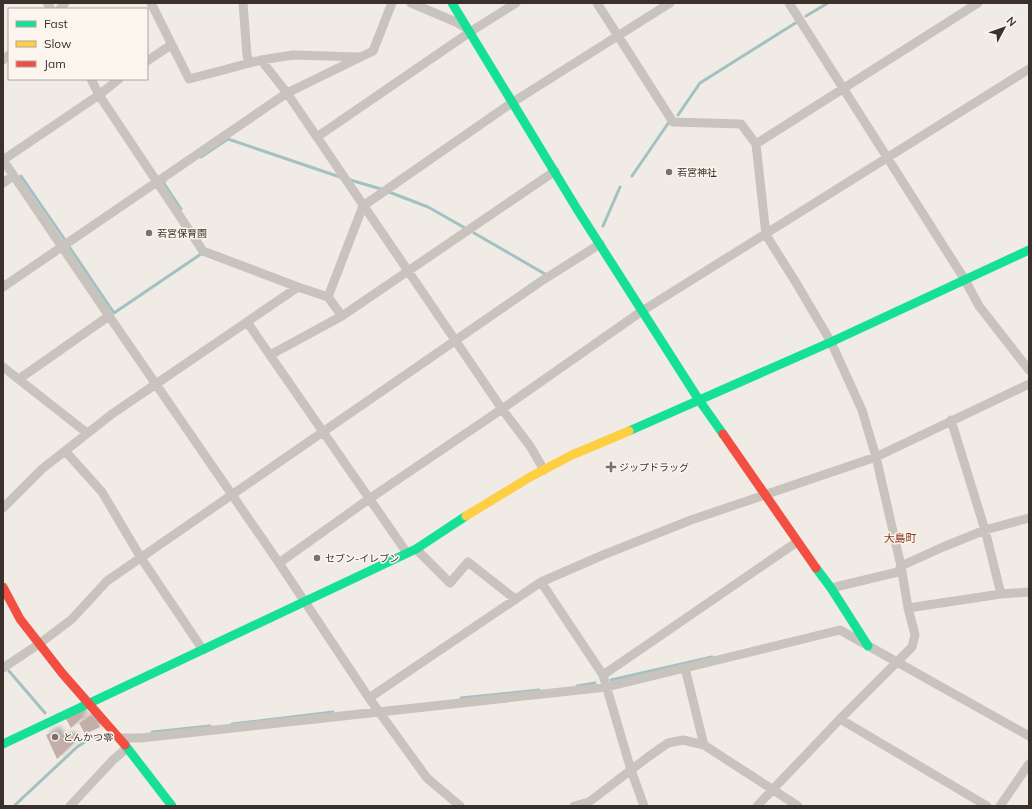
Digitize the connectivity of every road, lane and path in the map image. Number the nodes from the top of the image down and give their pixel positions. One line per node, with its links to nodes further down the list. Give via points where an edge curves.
1 (151, 3): 13 (street)
2 (243, 3): 17 (street, via 247,56)
3 (392, 3): 14 (street, via 374,51)
4 (412, 3): 11 (street, via 456,22)
5 (452, 3): 11 (street)
6 (516, 3): 11 (street)
7 (597, 3): 12 (street)
8 (670, 3): 12 (street)
9 (789, 3): 21 (street)
10 (978, 3): 21 (street)
11 (470, 32): 24 (street); 25 (street)
12 (617, 36): 24 (street); 26 (street, via 673,122 741,124)
13 (171, 45): 15 (street); 17 (street, via 189,79)
14 (361, 57): 16 (street, via 294,55); 22 (street)
15 (148, 60)
16 (261, 60): 17 (street); 22 (street)
17 (251, 62)
18 (1029, 68): 27 (street)
19 (91, 80): 23 (street)
20 (118, 80): 23 (street)
21 (843, 88): 26 (street); 27 (street)
22 (287, 93): 25 (street); 30 (street)
23 (99, 95): 29 (street, via 3,160); 30 (street)
24 (513, 102): 28 (street); 32 (street)
25 (317, 137): 32 (street)
26 (756, 144): 33 (street)
27 (886, 157): 33 (street); 38 (street)
28 (555, 171): 34 (street); 37 (street)
29 (13, 176): 31 (street); 35 (street)
30 (157, 182): 35 (street); 40 (street, via 204,251)
31 (3, 183)
32 (363, 206): 37 (street); 41 (street)
33 (766, 234): 42 (street); 47 (street)
34 (600, 244): 42 (street); 46 (street)
35 (62, 247): 39 (street); 43 (street)
36 (1029, 250): 38 (street)
37 (408, 272): 44 (street); 46 (street)
38 (965, 280): 47 (street); 50 (street, via 979,306)
39 (3, 287)
40 (298, 287): 41 (street); 45 (street)
41 (328, 297): 44 (street)
42 (642, 311): 54 (street); 55 (street)
43 (109, 316): 51 (street); 53 (street)
44 (342, 316): 48 (street)
45 (247, 322): 48 (street); 53 (street)
46 (455, 341): 55 (street); 57 (street)
47 (831, 342): 54 (street); 60 (street, via 862,410)
48 (270, 355): 57 (street)
49 (3, 367): 51 (street)
50 (1029, 370)
51 (19, 379): 58 (street)
52 (1029, 384): 56 (street)
53 (156, 385): 58 (street); 63 (street)
54 (699, 400): 61 (street, via 572,455); 62 (street)
55 (502, 409): 61 (street, via 530,446); 64 (street)
56 (951, 420): 60 (street); 67 (street)
57 (323, 432): 63 (street); 64 (street)
58 (87, 433): 59 (street)
59 (66, 452): 65 (street, via 42,469); 71 (street, via 102,492)
60 (876, 457): 62 (street); 73 (street)
61 (544, 470): 69 (street, via 482,506)
62 (766, 494): 68 (street); 74 (street, via 691,520)
63 (232, 495): 71 (street); 72 (street)
64 (369, 499): 70 (street); 72 (street)
65 (3, 508)
66 (1029, 518): 67 (street)
67 (985, 530): 73 (street); 78 (street)
68 (797, 542): 76 (street); 88 (street)
69 (416, 550): 70 (street); 79 (street, via 450,583 468,562)
70 (407, 554): 80 (street)
71 (141, 558): 82 (street, via 106,581 72,619); 84 (street)
72 (279, 563): 80 (street)
73 (901, 566): 76 (street, via 898,572); 81 (street)
74 (541, 582): 79 (street); 88 (street)
75 (3, 586): 82 (street, via 20,619)
76 (831, 588): 83 (street)
77 (1029, 592): 78 (street)
78 (1001, 594): 81 (street)
79 (515, 599): 90 (street)
80 (306, 602): 84 (street); 90 (street)
81 (908, 608): 85 (street, via 915,635 912,647)
82 (39, 644): 86 (street); 91 (street)
83 (868, 646): 85 (street); 87 (street, via 840,630)
84 (203, 650): 91 (street)
85 (896, 662): 93 (street); 94 (street)
86 (3, 668)
87 (685, 668): 89 (street); 97 (street)
88 (603, 675): 89 (street)
89 (607, 687): 92 (street); 100 (street)
90 (369, 698): 92 (street)
91 (90, 704): 95 (street); 96 (street)
92 (379, 711): 95 (street, via 141,738); 104 (street, via 427,778)
93 (840, 718): 101 (street); 109 (street)
94 (1029, 736)
95 (120, 738): 98 (street)
96 (3, 744)
97 (704, 745): 100 (street, via 682,740 668,744); 101 (street)
98 (127, 748): 102 (street); 103 (street)
99 (1029, 764): 110 (street)
100 (631, 770): 105 (street, via 589,802); 106 (street)
101 (772, 790): 107 (street); 108 (street)
102 (70, 806)
103 (172, 806)
104 (460, 806)
105 (574, 806)
106 (644, 806)
107 (757, 806)
108 (798, 806)
109 (988, 806)
110 (1000, 806)

